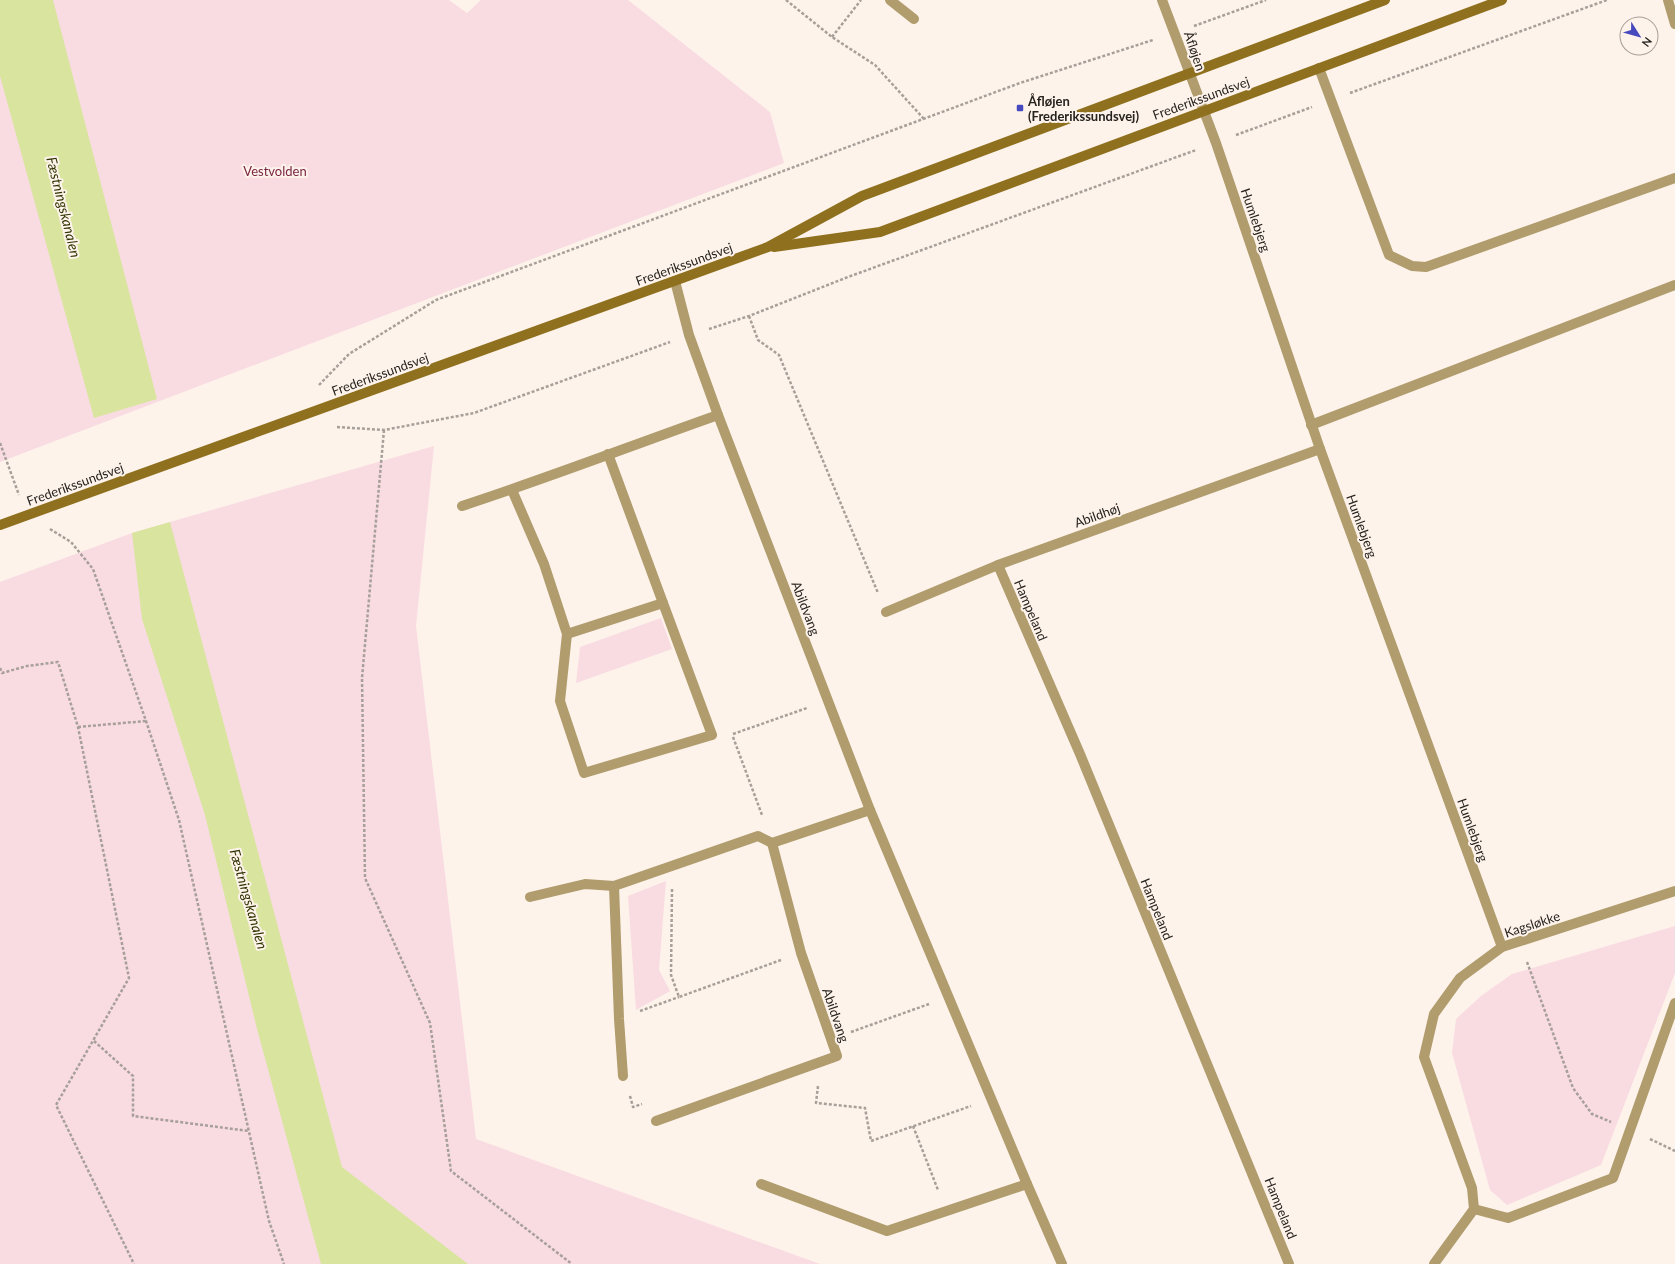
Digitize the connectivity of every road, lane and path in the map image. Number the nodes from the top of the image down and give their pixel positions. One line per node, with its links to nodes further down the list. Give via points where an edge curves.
1 (786, 0): 11 (path)
2 (794, 0): 11 (path)
3 (861, 0): 15 (path)
4 (890, 0): 12 (street)
5 (1162, 0): 14 (street, Åfløjen)
6 (1266, 0): 14 (path)
7 (1385, 0): 17 (main road, Frederikssundsvej)
8 (1502, 0): 16 (main road, Frederikssundsvej)
9 (1607, 0): 18 (path)
10 (1668, 0): 13 (street)
11 (791, 4): 15 (path)
12 (914, 19)
13 (1675, 24)
14 (1176, 33): 17 (street, Åfløjen); 20 (path, via 1020,83)
15 (832, 37): 20 (path, via 875,65)
16 (1319, 68): 18 (street); 19 (main road, Frederikssundsvej)
17 (1189, 73): 19 (street, Åfløjen); 23 (main road, Frederikssundsvej, via 862,196)
18 (1331, 100): 21 (path); 22 (street, via 1389,255 1412,266 1426,267)
19 (1203, 111): 21 (street, Humlebjerg); 23 (main road, Frederikssundsvej, via 880,232)
20 (925, 119): 28 (path, via 436,300 349,354)
21 (1216, 143): 26 (path, via 848,277); 30 (street, Humlebjerg)
22 (1675, 178)
23 (768, 247): 24 (main road, Frederikssundsvej)
24 (675, 281): 27 (street, Abildvang); 38 (main road, Frederikssundsvej)
25 (1675, 285): 30 (street)
26 (749, 316): 27 (path); 42 (path, via 758,340 779,355)
27 (689, 335): 29 (street, Abildvang); 32 (path, via 474,413)
28 (316, 389)
29 (718, 415): 35 (street); 45 (street, Abildvang)
30 (1311, 425): 34 (street, Humlebjerg)
31 (330, 426): 32 (path)
32 (384, 430): 80 (path, via 362,678 365,878 430,1023 451,1171)
33 (0, 443): 38 (path)
34 (1320, 449): 40 (street, Abildhøj); 57 (street, Humlebjerg)
35 (608, 454): 36 (street); 41 (street)
36 (512, 490): 37 (street); 43 (street, via 544,564)
37 (462, 506)
38 (26, 515): 39 (main road, Frederikssundsvej); 46 (path, via 71,542 93,569)
39 (0, 525)
40 (998, 565): 42 (street, Abildhøj); 82 (street, Hampeland, via 1080,754)
41 (662, 603): 43 (street); 43 (street, via 712,735 584,773 560,701)
42 (886, 612)
43 (567, 634)
44 (0, 668): 47 (path, via 2,673 27,666 58,662)
45 (828, 700): 48 (path); 50 (street, Abildvang)
46 (146, 721): 47 (path); 72 (path, via 179,820)
47 (78, 727): 64 (path, via 129,978)
48 (738, 733)
49 (732, 734): 51 (path)
50 (870, 810): 51 (street); 60 (street, Abildvang)
51 (772, 843): 52 (street, via 758,836); 58 (street, Abildvang)
52 (672, 867): 53 (street); 59 (path, via 671,976)
53 (614, 886): 55 (street, via 585,884); 66 (street, via 618,1019)
54 (1675, 891): 56 (street, Kagsløkke)
55 (530, 897)
56 (1519, 942): 57 (street, Kagsløkke); 71 (path, via 1573,1088 1592,1114)
57 (1502, 947): 76 (street, Kagsløkke, via 1460,978 1434,1014 1424,1057 1472,1188)
58 (801, 953): 59 (path); 63 (street, Abildvang)
59 (679, 997): 62 (path)
60 (948, 997): 63 (path); 67 (street, Abildvang)
61 (1675, 1003): 71 (street)
62 (645, 1010)
63 (831, 1039): 65 (street, Abildvang, via 837,1056)
64 (94, 1041): 72 (path, via 133,1076 133,1116); 78 (path, via 56,1105)
65 (820, 1062): 69 (street, Abildvang); 70 (path, via 816,1103 864,1108 871,1141)
66 (623, 1076): 68 (path, via 633,1107)
67 (991, 1099): 70 (path); 75 (street, Abildvang)
68 (644, 1104)
69 (656, 1121)
70 (913, 1126): 77 (path)
71 (1630, 1130): 73 (path); 76 (street, via 1613,1178 1508,1218)
72 (249, 1131): 79 (path, via 269,1221)
73 (1675, 1151)
74 (761, 1184): 77 (street, via 887,1231)
75 (1026, 1184): 77 (street); 81 (street, Abildvang)
76 (1474, 1209): 83 (street)
77 (946, 1211)
78 (134, 1264)
79 (284, 1264)
80 (572, 1264)
81 (1062, 1264)
82 (1289, 1264)
83 (1434, 1264)

